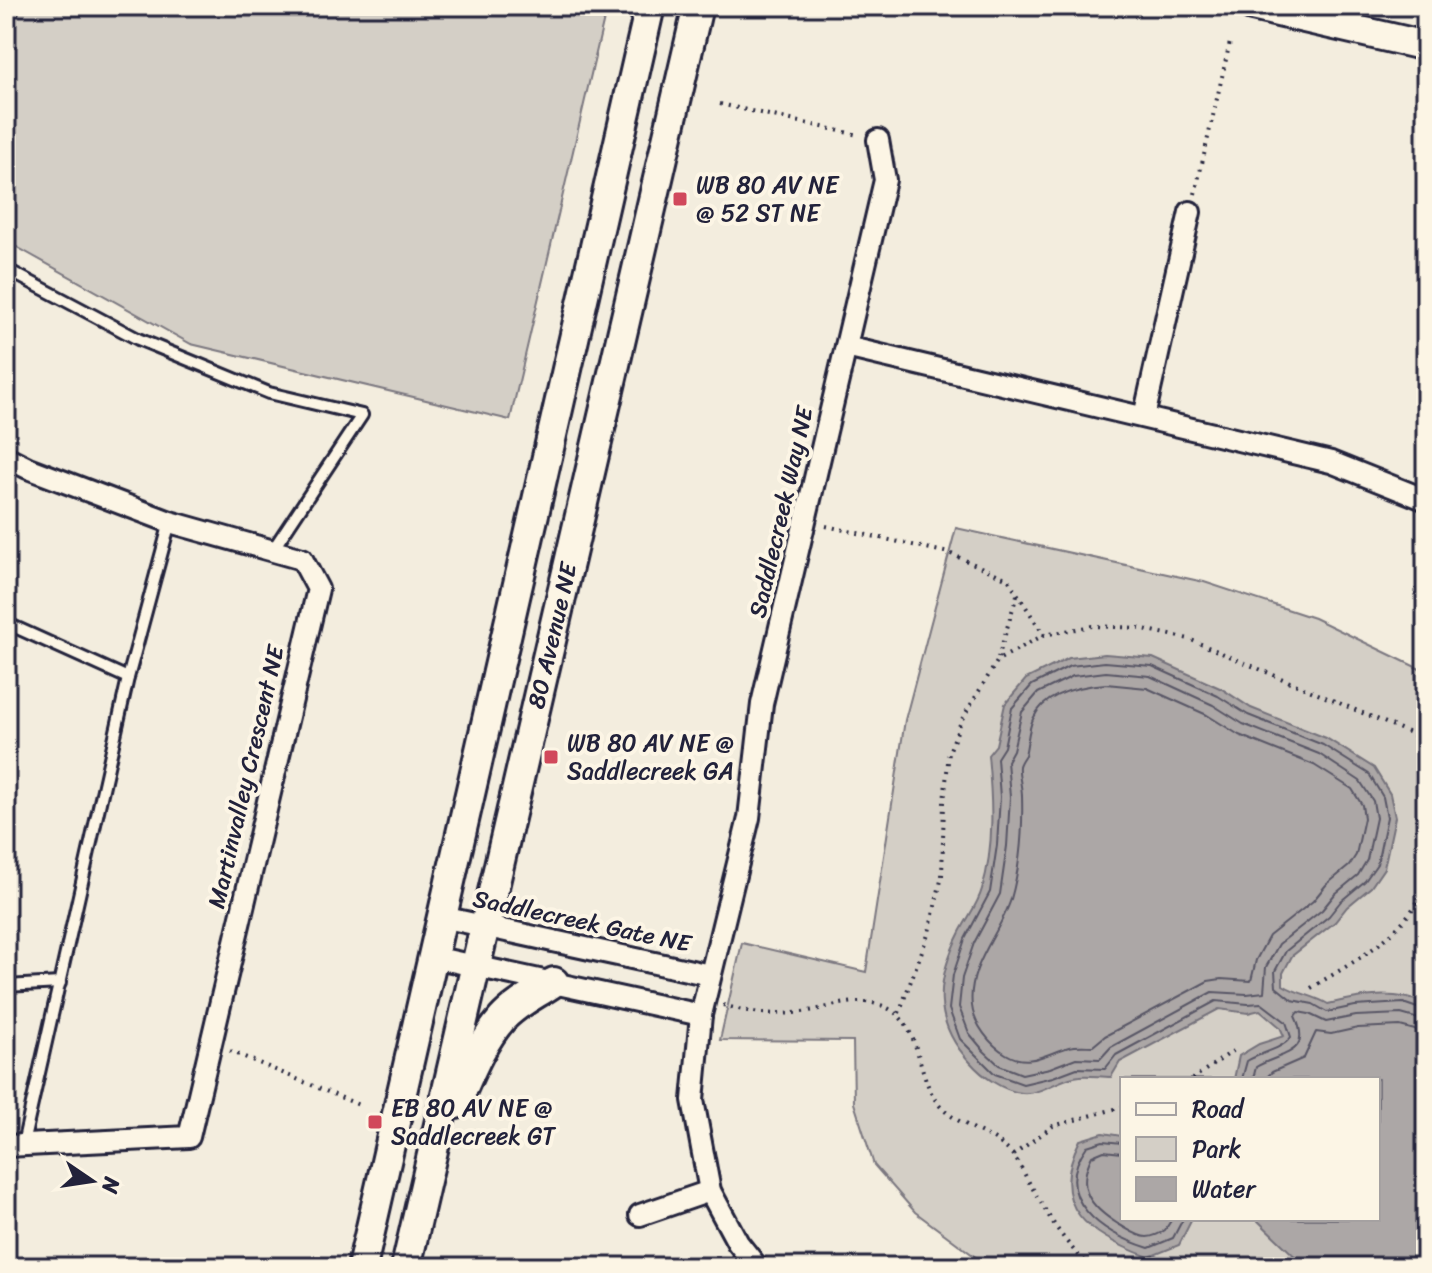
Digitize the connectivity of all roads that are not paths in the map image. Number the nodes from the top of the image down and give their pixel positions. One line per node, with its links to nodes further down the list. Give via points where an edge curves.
1 (650, 6): 18 (main road, 80 Avenue NE)
2 (698, 6): 6 (main road, 80 Avenue NE)
3 (715, 6): 6 (main road)
4 (1252, 6): 5 (main road)
5 (1426, 46)
6 (686, 58): 19 (main road, 80 Avenue NE)
7 (878, 140): 10 (street, Saddlecreek Way NE, via 885,180)
8 (1190, 212): 11 (street)
9 (6, 269): 15 (lane, via 138,339 269,393 362,415)
10 (846, 347): 11 (street); 22 (street, Saddlecreek Way NE, via 762,704 749,818)
11 (1144, 417): 13 (street, via 1331,462)
12 (6, 457): 14 (street, Martinvalley Crescent NE)
13 (1426, 500)
14 (170, 522): 15 (street, Martinvalley Crescent NE); 17 (lane)
15 (272, 551): 27 (street, Martinvalley Crescent NE, via 302,559 318,589 189,1137)
16 (6, 623): 17 (lane)
17 (128, 678): 24 (lane)
18 (442, 917): 19 (street, Saddlecreek Gate NE); 20 (main road, 80 Avenue NE)
19 (485, 926): 21 (main road, 80 Avenue NE); 22 (street, Saddlecreek Gate NE)
20 (433, 957): 21 (street); 31 (main road, 80 Avenue NE)
21 (476, 965): 23 (street); 28 (main road, 80 Avenue NE)
22 (710, 975): 26 (street, Saddlecreek Way NE)
23 (554, 982): 26 (street); 28 (main road, via 502,1019 476,1060)
24 (60, 983): 25 (lane); 27 (lane)
25 (6, 986)
26 (701, 1015): 29 (street, Saddlecreek Way NE, via 693,1100)
27 (15, 1145)
28 (431, 1159): 32 (main road, 80 Avenue NE)
29 (710, 1191): 30 (street); 33 (street, Saddlecreek Way NE)
30 (640, 1215)
31 (362, 1267)
32 (406, 1267)
33 (757, 1267)

